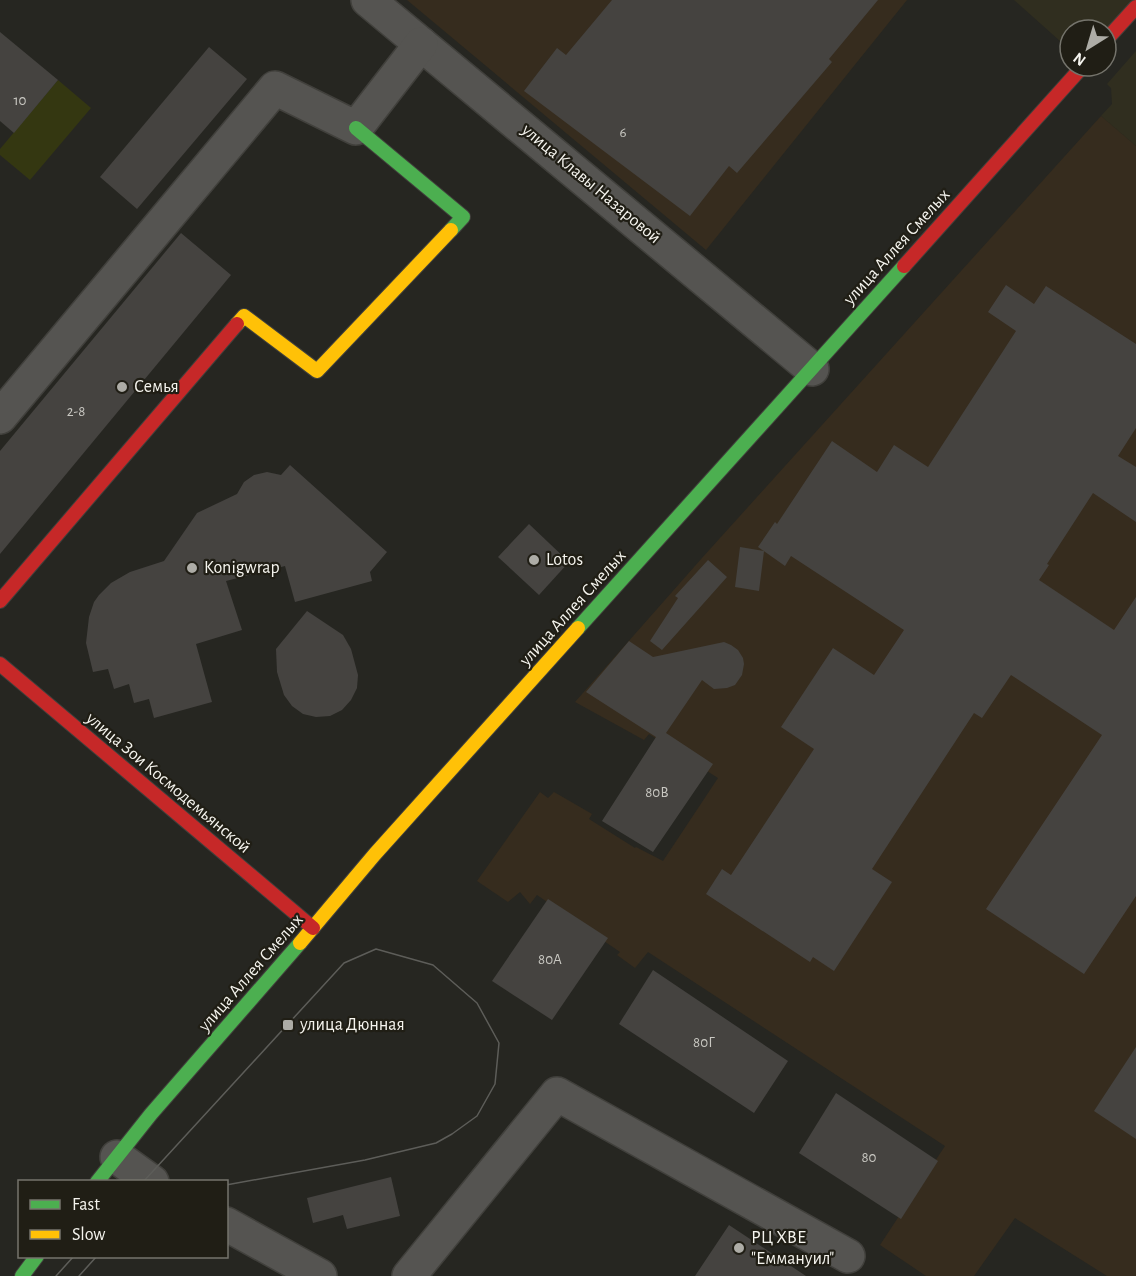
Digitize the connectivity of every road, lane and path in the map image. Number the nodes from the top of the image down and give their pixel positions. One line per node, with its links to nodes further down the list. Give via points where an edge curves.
1 (368, 0): 4 (street, улица Клавы Назаровой)
2 (1136, 7): 3 (main road)
3 (1118, 27)
4 (421, 44): 6 (street); 7 (street, улица Клавы Назаровой)
5 (1072, 78): 7 (main road, улица Аллея Смелых)
6 (356, 128): 8 (street, via 275,88); 9 (main road, via 463,218 317,371 244,316)
7 (812, 369): 11 (main road, улица Аллея Смелых, via 375,854)
8 (0, 417)
9 (0, 601)
10 (0, 664): 11 (main road, улица Зои Космодемьянской)
11 (313, 928): 12 (main road, улица Аллея Смелых)
12 (107, 1169): 13 (street)
13 (145, 1180)
14 (228, 1225): 18 (street)
15 (848, 1256): 19 (street, via 557,1094)
16 (36, 1258): 17 (main road)
17 (22, 1276)
18 (320, 1276)
19 (410, 1276)

